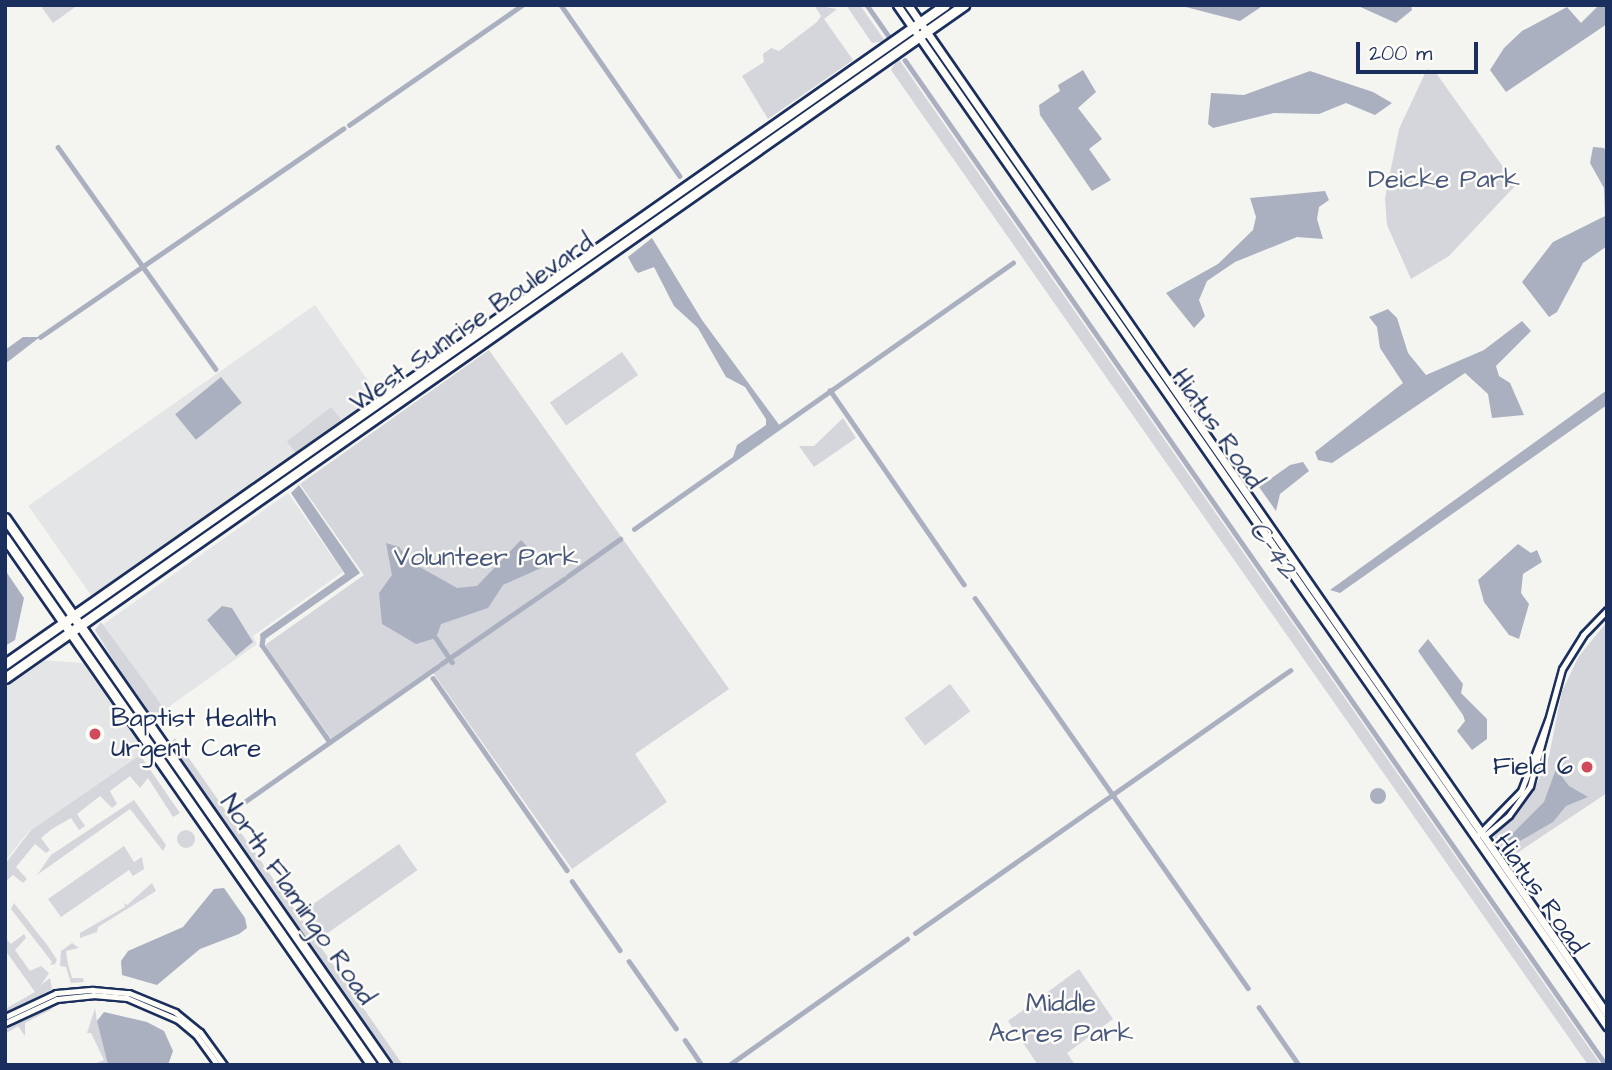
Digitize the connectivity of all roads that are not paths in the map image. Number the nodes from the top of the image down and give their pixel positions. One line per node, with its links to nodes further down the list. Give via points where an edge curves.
1 (897, 5): 5 (main road)
2 (908, 5): 5 (main road)
3 (944, 5): 5 (highway, West Sunrise Boulevard)
4 (964, 5): 6 (highway, West Sunrise Boulevard)
5 (916, 25): 6 (main road, Hiatus Road); 10 (highway, West Sunrise Boulevard)
6 (923, 34): 12 (highway, West Sunrise Boulevard); 16 (main road, Hiatus Road)
7 (5, 518): 10 (highway, North Flamingo Road)
8 (5, 538): 11 (highway, North Flamingo Road)
9 (1607, 610): 16 (street, via 1572,651 1558,679 1530,786 1509,815)
10 (75, 614): 11 (highway, West Sunrise Boulevard); 12 (highway, North Flamingo Road)
11 (65, 621): 13 (highway, North Flamingo Road); 14 (highway, West Sunrise Boulevard)
12 (81, 624): 13 (highway, West Sunrise Boulevard); 24 (highway, North Flamingo Road)
13 (72, 631): 15 (highway, West Sunrise Boulevard); 23 (highway, North Flamingo Road)
14 (5, 664)
15 (5, 678)
16 (1480, 836): 17 (main road, Hiatus Road); 20 (main road, Hiatus Road)
17 (1607, 1014)
18 (5, 1017): 22 (street, via 56,993 129,993 175,1012 200,1032)
19 (5, 1023): 21 (street, via 57,999 112,995 178,1020)
20 (1607, 1026)
21 (218, 1065)
22 (224, 1065)
23 (372, 1065)
24 (386, 1065)

